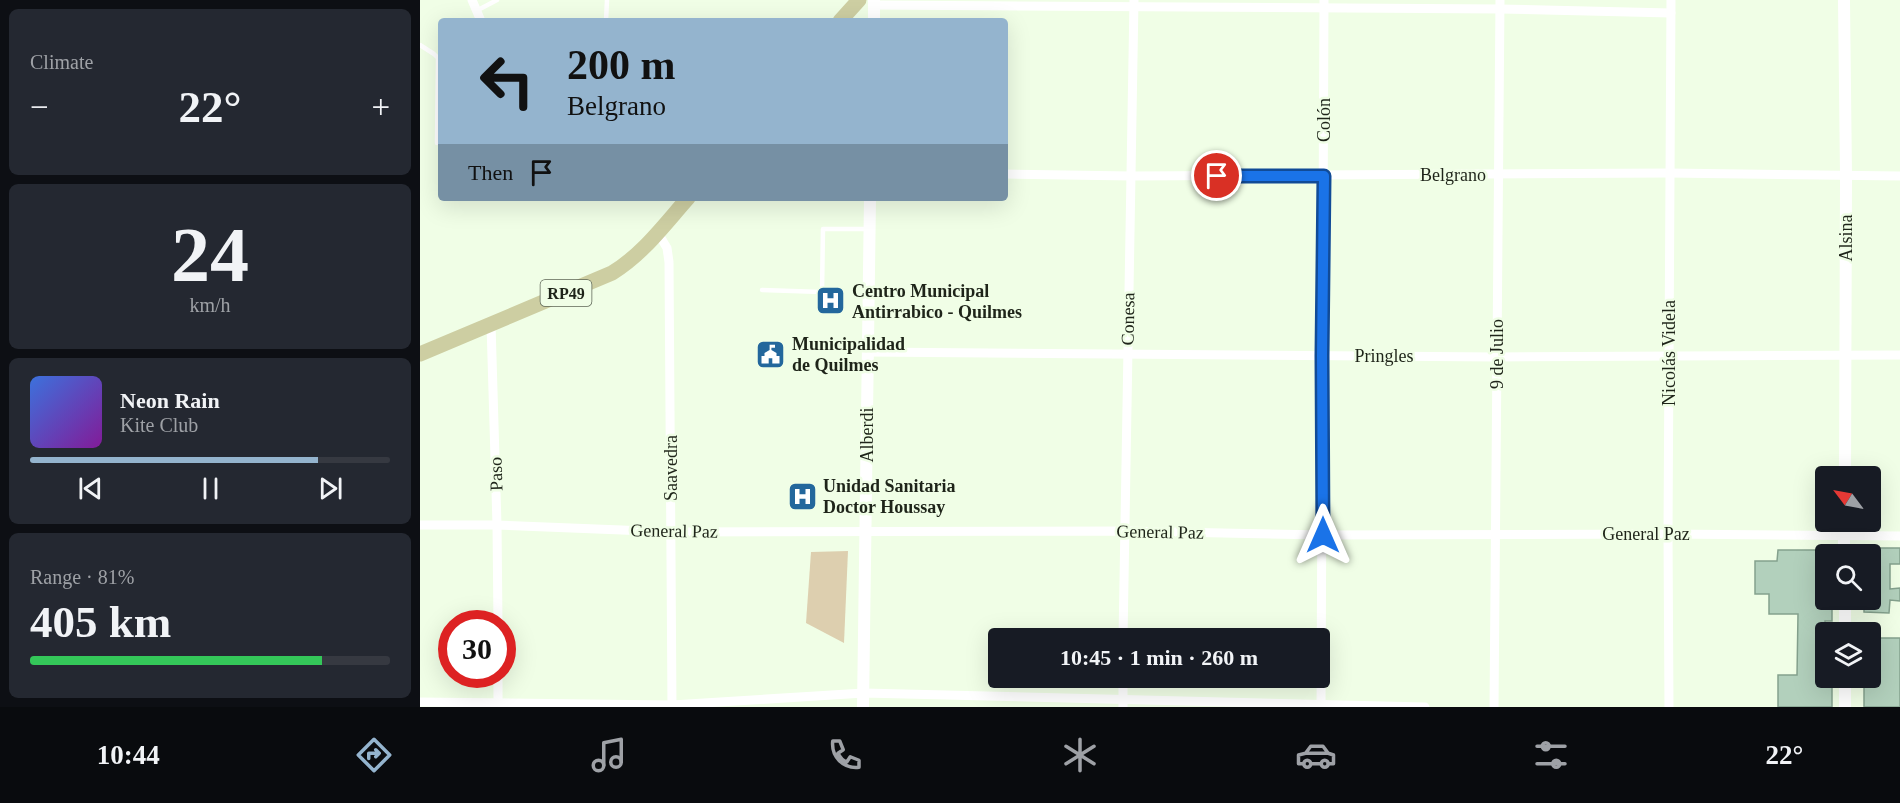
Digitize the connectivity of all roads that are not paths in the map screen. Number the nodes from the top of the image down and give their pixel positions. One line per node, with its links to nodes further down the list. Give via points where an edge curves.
1 (472, 0): 10 (street)
2 (497, 0): 10 (lane)
3 (607, 0): 13 (lane)
4 (1671, 0): 11 (street, Nicolás Videla)
5 (1844, 0): 23 (street, Alsina)
6 (869, 2): 7 (street); 14 (main road); 15 (street)
7 (1134, 3): 8 (street); 21 (street, Conesa)
8 (1324, 4): 9 (street); 22 (street, Colón)
9 (1500, 4): 11 (street); 20 (street, 9 de Julio)
10 (478, 10): 12 (street)
11 (1671, 13): 18 (street, Nicolás Videla)
12 (480, 18)
13 (606, 18)
14 (845, 18)
15 (873, 18)
16 (420, 45): 17 (lane, via 438,58)
17 (437, 143)
18 (1669, 173): 20 (street, Belgrano); 23 (street, Belgrano); 37 (street, Nicolás Videla)
19 (1008, 174): 21 (street, Belgrano)
20 (1499, 175): 22 (street, Belgrano); 38 (street, 9 de Julio)
21 (1131, 176): 22 (street, Belgrano); 33 (street, Conesa)
22 (1324, 176): 36 (street, Colón)
23 (1846, 176): 24 (street, Belgrano); 34 (street, Alsina)
24 (1900, 176)
25 (685, 201): 28 (main road, RP49)
26 (870, 201): 27 (street, Alberdi)
27 (870, 229): 29 (lane, via 823,229 822,292); 31 (street, Alberdi)
28 (658, 233): 30 (main road, RP49, via 633,259 612,273); 44 (street, Saavedra, via 668,248 669,262)
29 (762, 290)
30 (491, 324): 32 (main road, RP49); 41 (street, Paso)
31 (867, 352): 33 (street, Pringles); 42 (street, Alberdi)
32 (420, 354)
33 (1128, 354): 36 (street, Pringles); 43 (street, Conesa)
34 (1846, 355): 35 (street, Pringles); 37 (street, Pringles); 39 (street, Alsina)
35 (1900, 355)
36 (1322, 356): 38 (street, Pringles); 47 (street, Colón)
37 (1670, 356): 38 (street, Pringles); 46 (street, Nicolás Videla)
38 (1497, 357): 48 (street, 9 de Julio)
39 (1845, 466)
40 (420, 525): 41 (street, General Paz)
41 (497, 525): 44 (street, General Paz); 52 (street, Paso)
42 (867, 531): 43 (street, General Paz); 44 (street, General Paz); 56 (street, Alberdi)
43 (1124, 531): 47 (street, General Paz); 53 (street, Conesa)
44 (672, 532): 61 (street, Saavedra)
45 (1844, 532): 49 (street)
46 (1668, 534): 48 (street, General Paz); 49 (street, General Paz); 65 (street, Nicolás Videla)
47 (1323, 535): 48 (street, General Paz); 60 (street, Colón)
48 (1497, 535): 64 (street, 9 de Julio)
49 (1844, 536): 50 (street, General Paz); 51 (street)
50 (1900, 536)
51 (1844, 544)
52 (498, 610)
53 (1123, 628)
54 (498, 688): 59 (street)
55 (1845, 688): 66 (street)
56 (864, 693): 58 (street); 61 (street); 62 (street, Alberdi)
57 (420, 702): 59 (street)
58 (1123, 703): 60 (street)
59 (498, 705): 61 (street)
60 (1321, 705): 63 (street)
61 (672, 706)
62 (863, 707)
63 (1425, 707)
64 (1494, 707)
65 (1669, 707)
66 (1845, 707)

